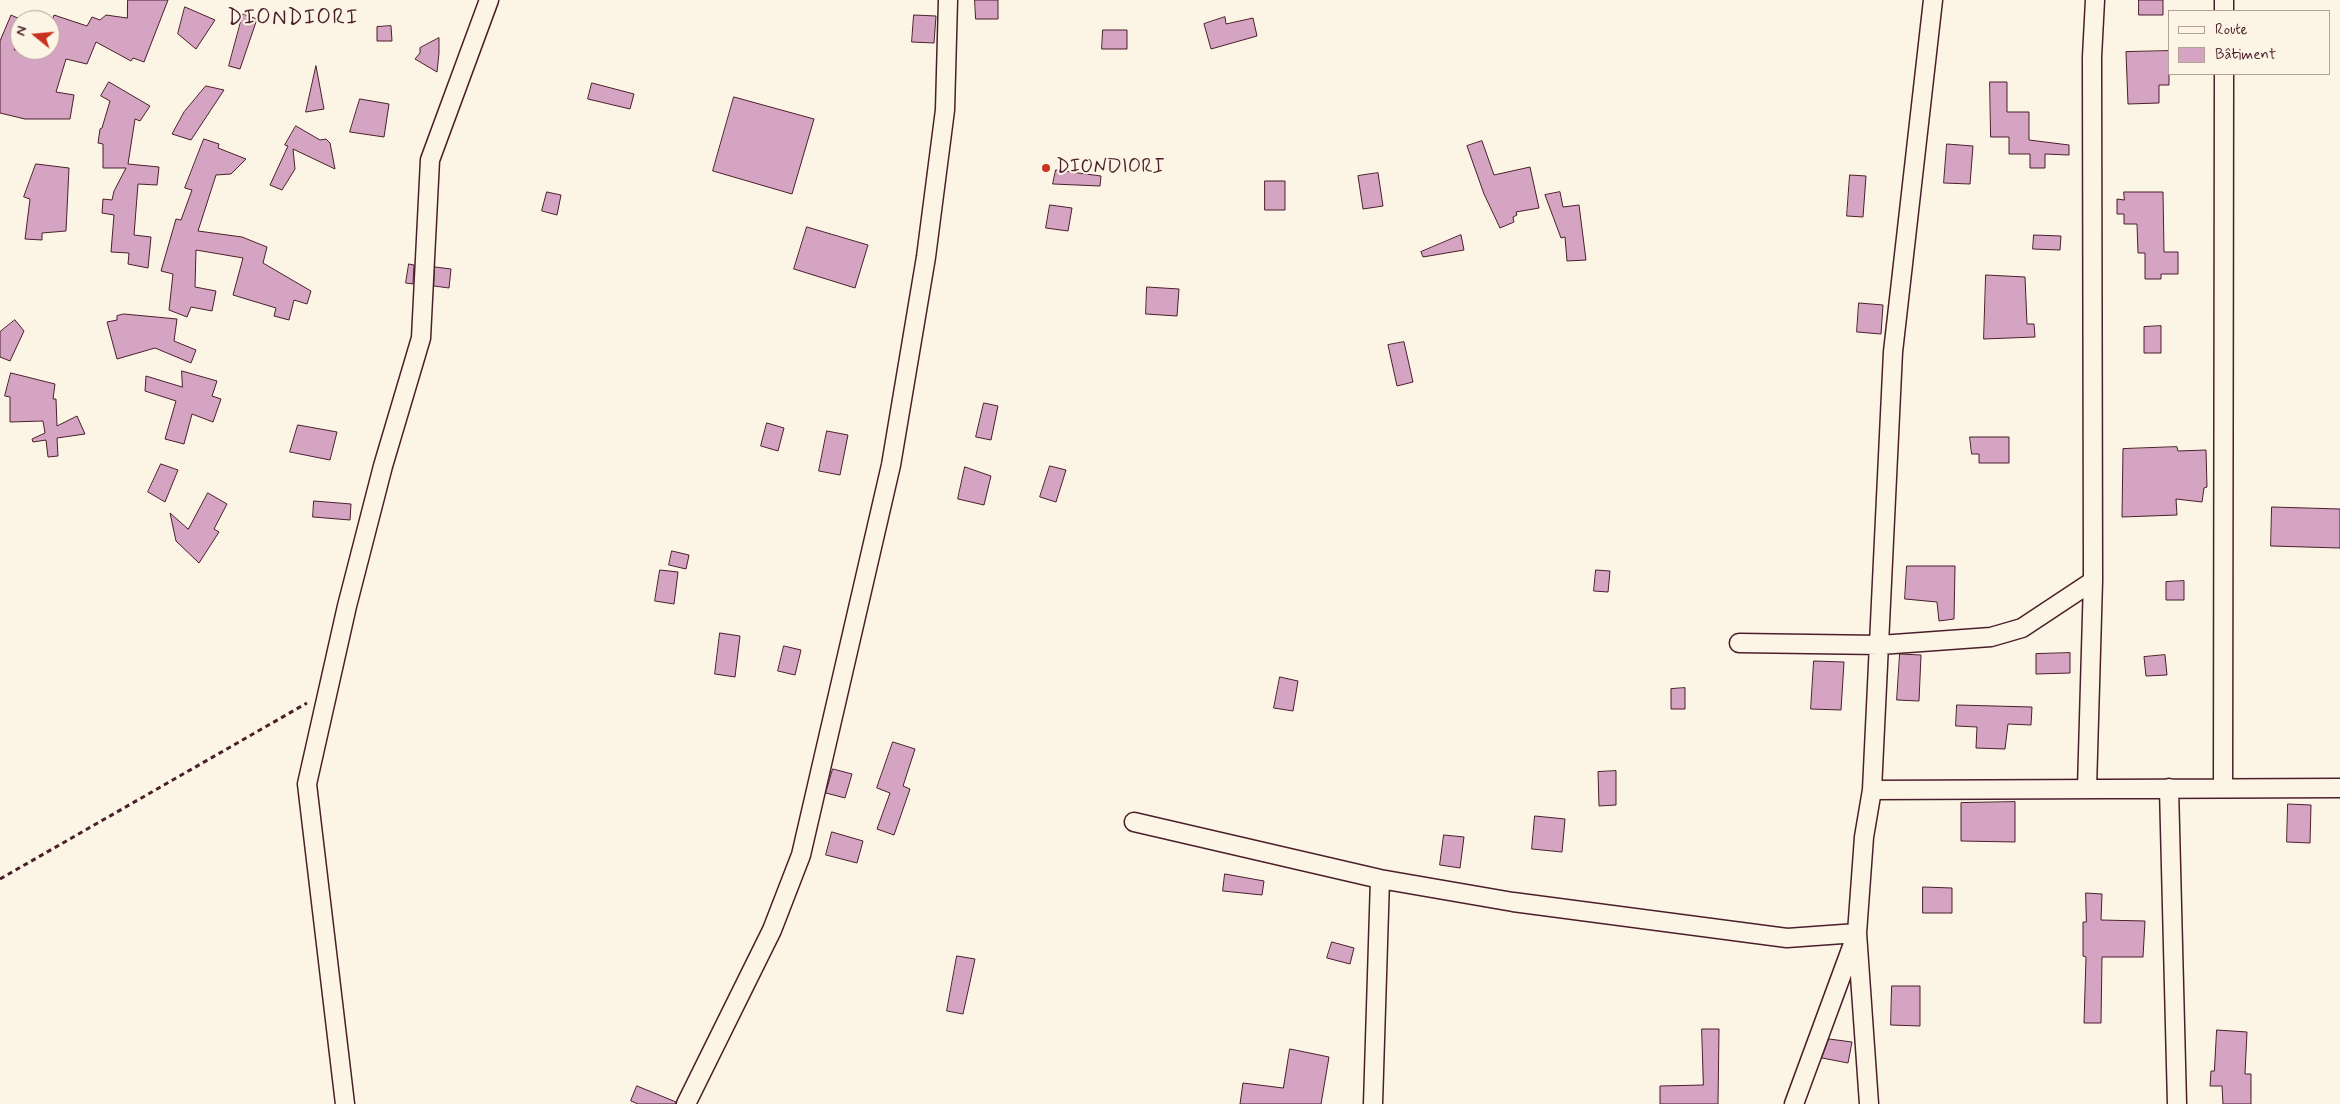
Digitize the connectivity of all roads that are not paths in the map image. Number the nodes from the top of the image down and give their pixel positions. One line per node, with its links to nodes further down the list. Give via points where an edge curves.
1 (489, 0): 17 (street, via 430,160 421,338 380,476 306,784)
2 (948, 0): 18 (street, via 945,110 926,257 893,456 801,855 772,930)
3 (1932, 0): 8 (street, via 1893,352)
4 (2095, 0): 6 (street, via 2092,57)
5 (2224, 75): 9 (street)
6 (2093, 581): 8 (street, via 2022,628 1991,637); 10 (street)
7 (1740, 643): 8 (street)
8 (1880, 645): 13 (street)
9 (2223, 787): 11 (street); 12 (street)
10 (2087, 788): 11 (street); 13 (street)
11 (2169, 788): 22 (street)
12 (2340, 788)
13 (1872, 790): 16 (street, via 1864,837)
14 (1134, 822): 15 (street)
15 (1380, 879): 16 (street, via 1513,902 1787,938); 19 (street)
16 (1857, 933): 20 (street); 21 (street)
17 (345, 1104)
18 (686, 1104)
19 (1373, 1104)
20 (1794, 1104)
21 (1869, 1104)
22 (2177, 1104)

